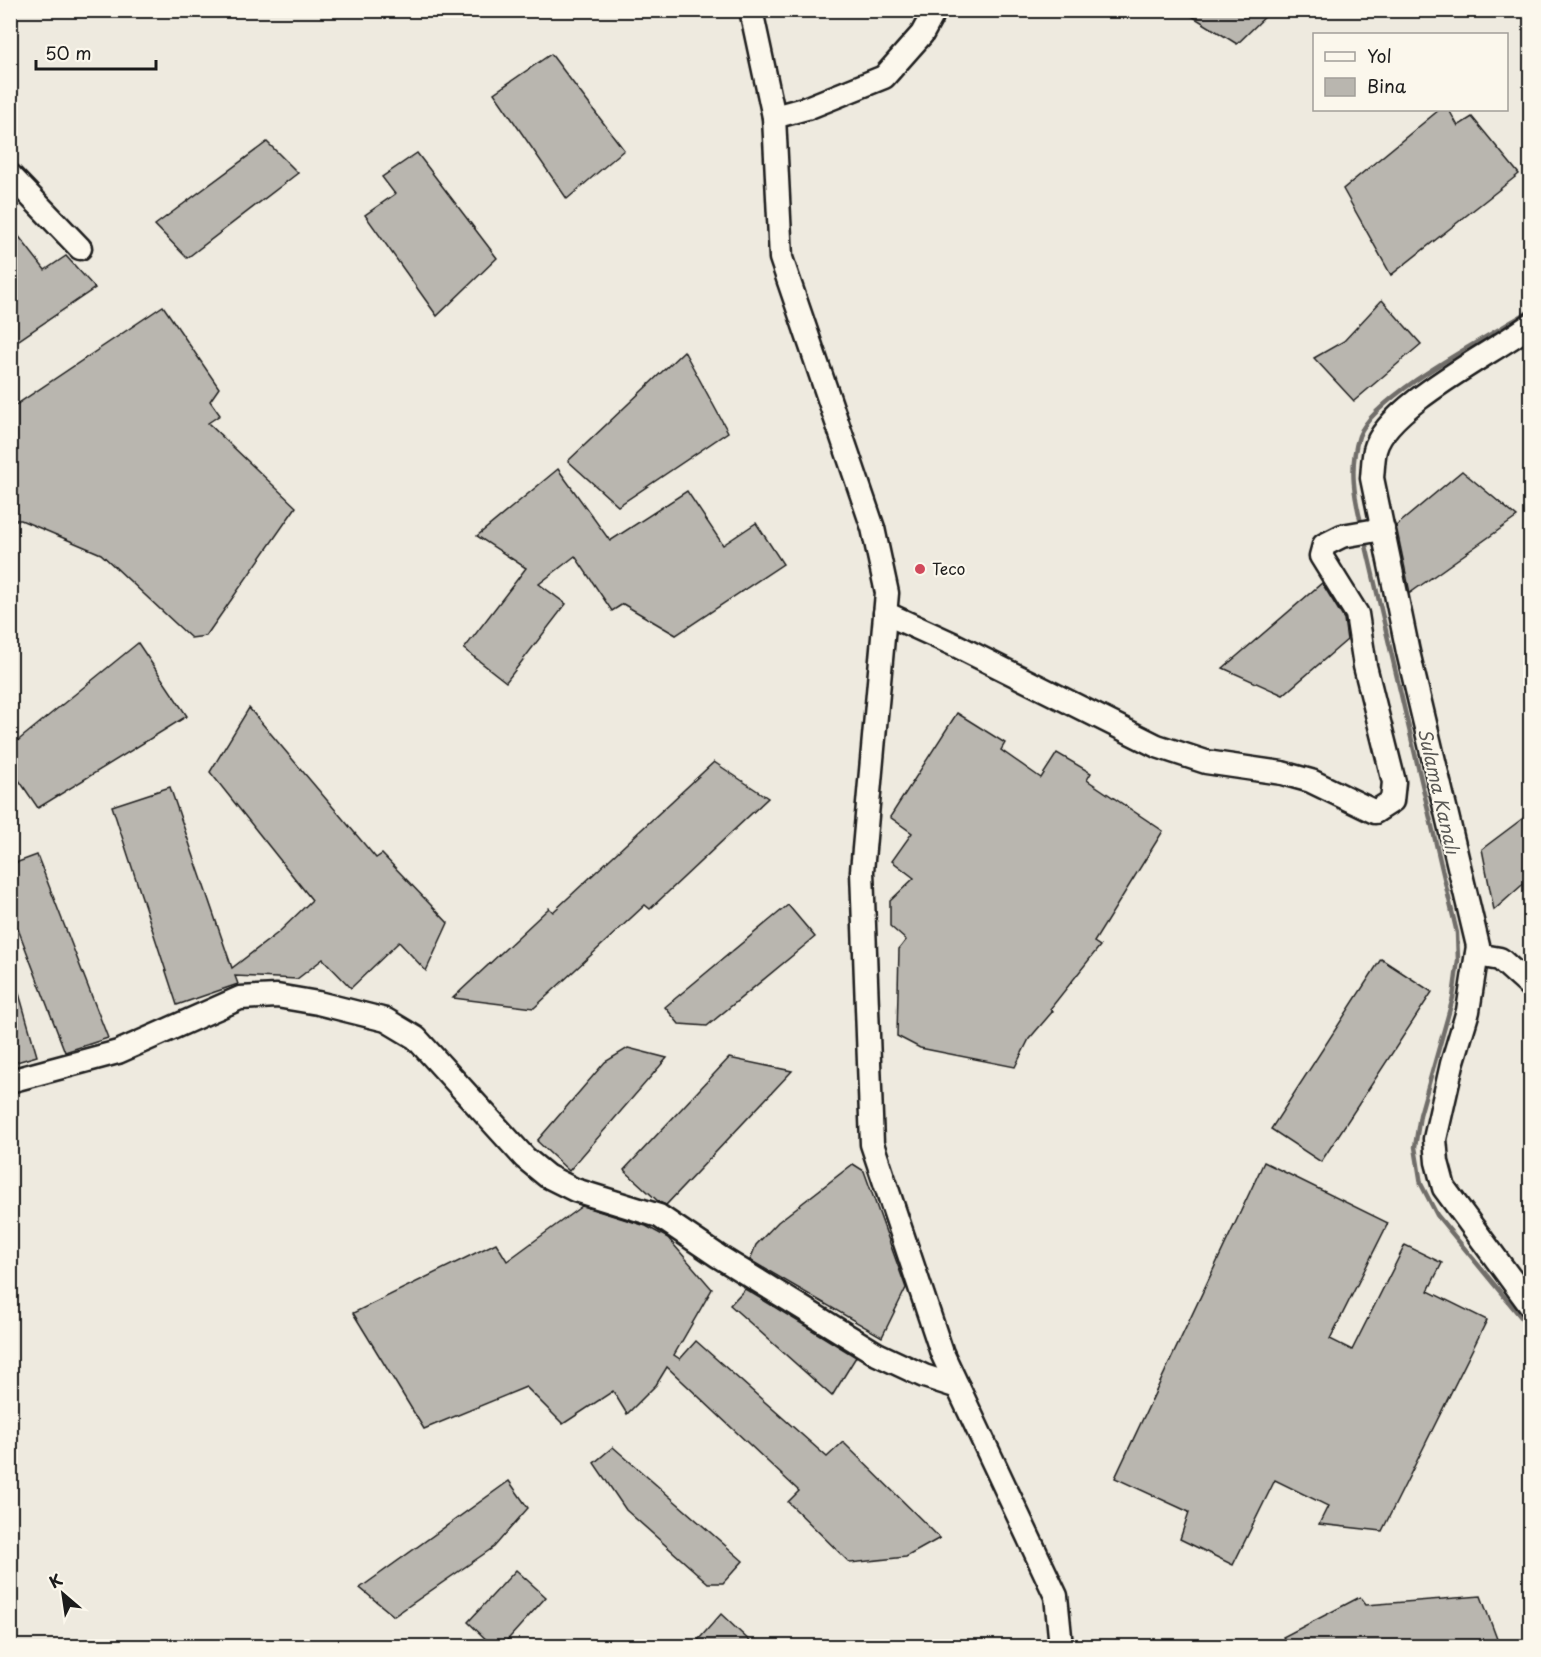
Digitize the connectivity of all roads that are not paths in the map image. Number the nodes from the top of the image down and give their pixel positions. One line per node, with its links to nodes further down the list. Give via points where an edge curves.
1 (751, 10): 3 (street)
2 (935, 10): 3 (street, via 922,34 884,77)
3 (774, 117): 8 (street, via 781,258 873,528 886,593)
4 (10, 174): 5 (street)
5 (80, 248)
6 (1530, 325): 7 (street, via 1420,398 1391,424 1375,448)
7 (1370, 532): 8 (street, via 1342,536 1324,545 1321,556 1357,614 1365,666 1394,782 1392,801 1375,812 1311,781 1206,762 1157,746); 9 (street, via 1408,652 1461,869)
8 (885, 614): 13 (street, via 862,872 872,1144 942,1353)
9 (1477, 955): 10 (street, via 1500,959); 12 (street, via 1468,1011 1436,1139 1437,1162 1444,1188)
10 (1530, 986)
11 (10, 1081): 13 (street, via 118,1052 240,998 277,996 386,1020 416,1038 525,1158 547,1176 575,1190 659,1216 877,1354)
12 (1530, 1305)
13 (958, 1387): 14 (street, via 1056,1596)
14 (1061, 1647)

